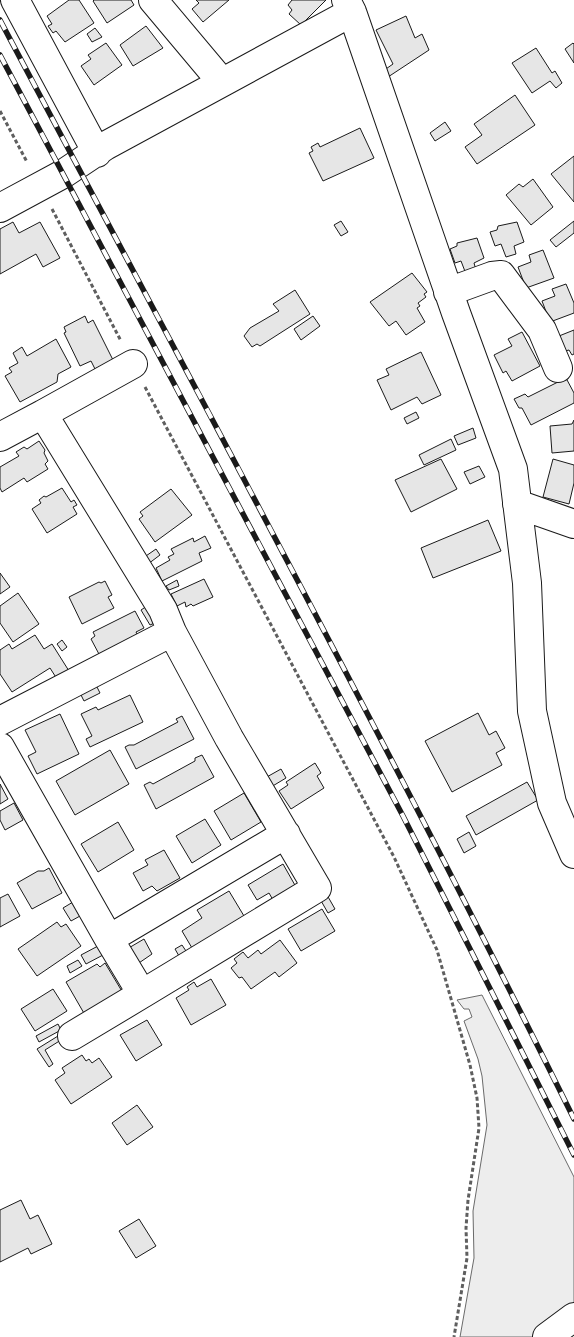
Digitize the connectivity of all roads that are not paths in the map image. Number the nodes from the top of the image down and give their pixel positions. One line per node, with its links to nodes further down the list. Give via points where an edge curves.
1 (15, 0): 5 (street)
2 (153, 0): 4 (street)
3 (349, 6): 4 (street); 7 (street)
4 (221, 82): 5 (street)
5 (97, 153): 6 (street)
6 (0, 208)
7 (448, 292): 9 (street, via 501,275 542,330); 12 (street, via 514,469)
8 (133, 364): 10 (street)
9 (558, 368)
10 (44, 414): 11 (street); 14 (street, via 162,610)
11 (0, 437)
12 (517, 504): 13 (street); 18 (street, via 527,583 532,711 552,803)
13 (573, 520)
14 (172, 632): 15 (street); 17 (street)
15 (0, 721)
16 (0, 747): 19 (street)
17 (286, 834): 19 (street); 20 (street, via 317,888)
18 (574, 854)
19 (108, 939): 20 (street)
20 (142, 994): 21 (street)
21 (72, 1036)
22 (574, 1317): 23 (street)
23 (547, 1337)

